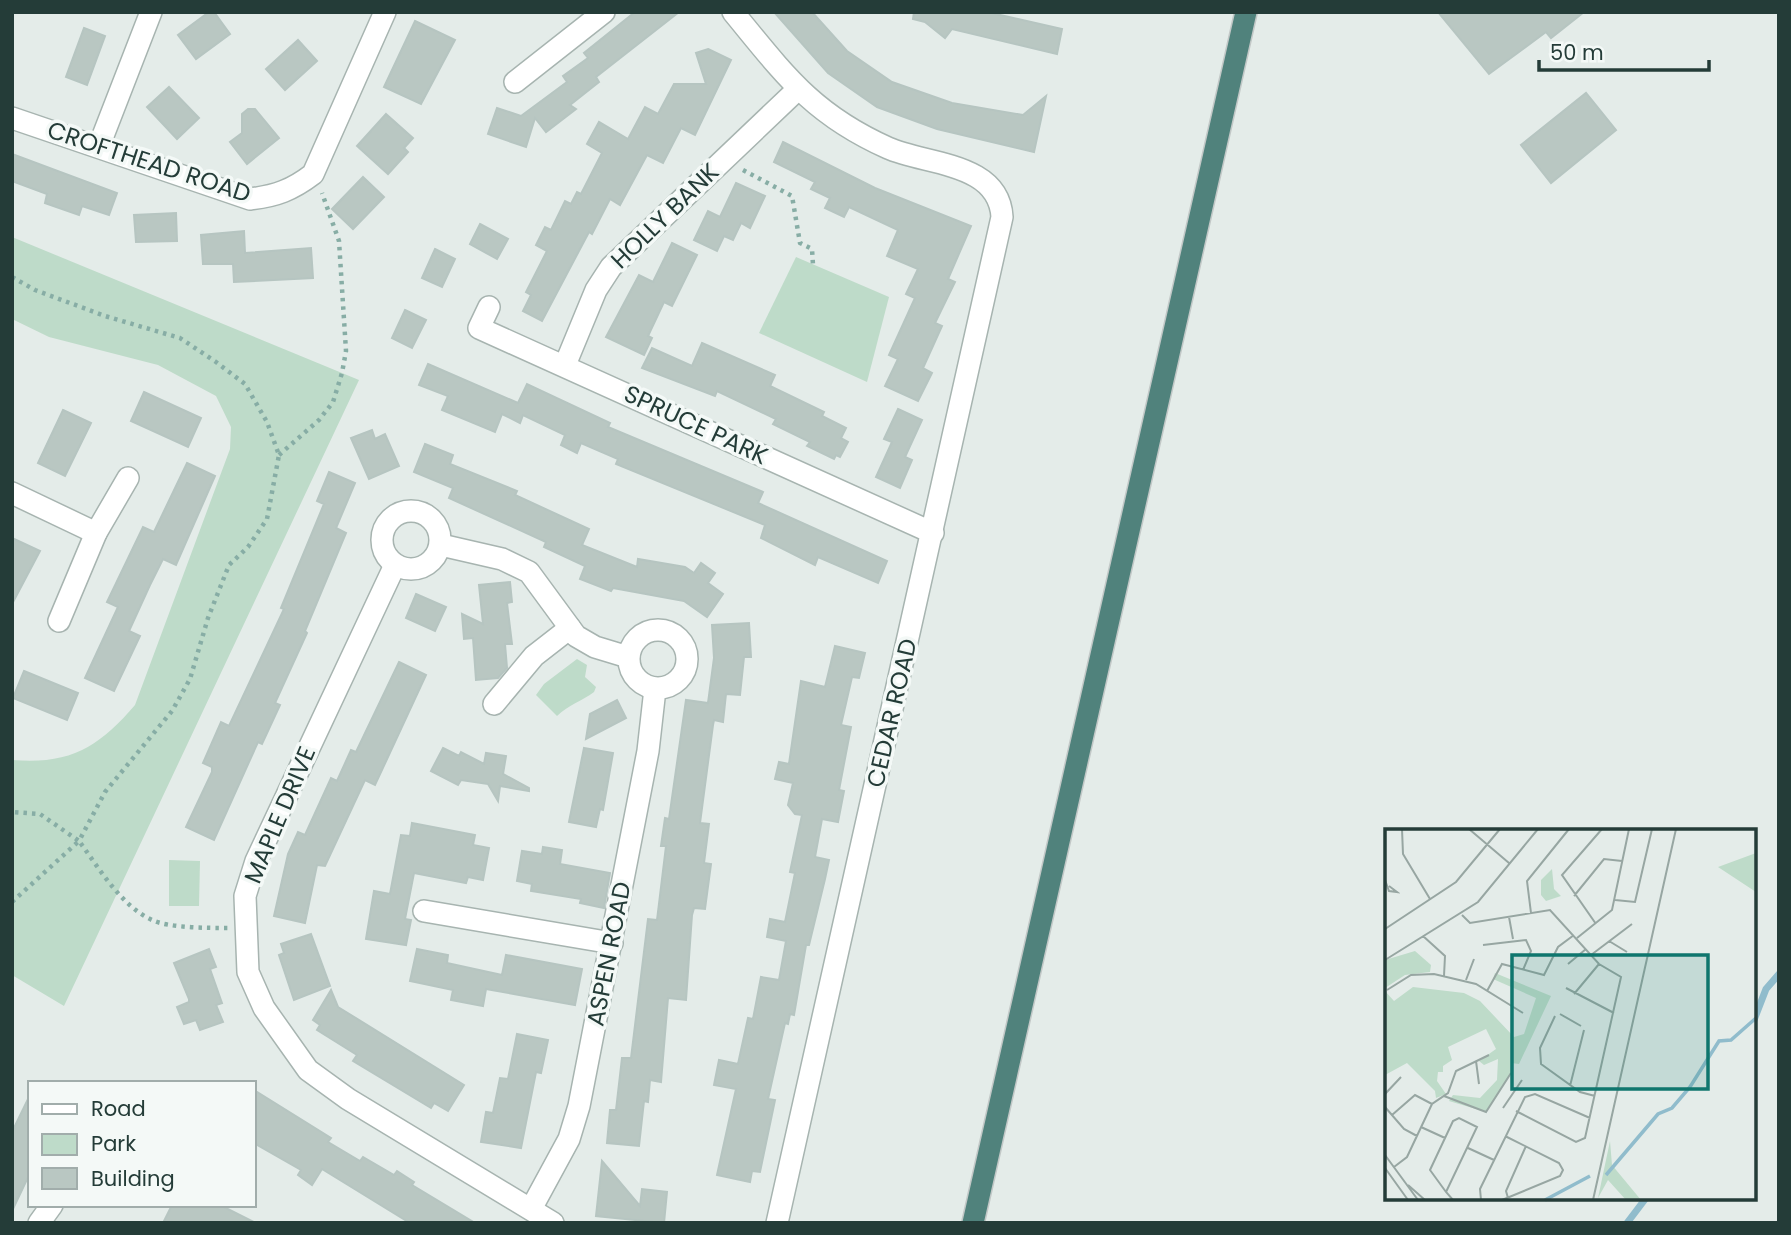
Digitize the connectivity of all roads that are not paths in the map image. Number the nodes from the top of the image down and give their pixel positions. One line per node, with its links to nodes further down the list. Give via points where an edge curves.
1 (151, 12): 9 (street)
2 (385, 12): 9 (street, CROFTHEAD ROAD, via 313,174 295,188 250,199)
3 (604, 12): 6 (street)
4 (733, 12): 7 (street)
5 (1246, 12): 30 (highway)
6 (515, 82)
7 (797, 90): 11 (street, HOLLY BANK, via 611,267 596,290); 15 (street, CEDAR ROAD, via 840,123 890,149 977,175 1001,202)
8 (12, 118): 9 (street, CROFTHEAD ROAD)
9 (99, 146)
10 (489, 307): 11 (street, SPRUCE PARK, via 479,328)
11 (565, 365): 15 (street, SPRUCE PARK)
12 (128, 478): 14 (street)
13 (12, 492): 14 (street)
14 (96, 533): 18 (street)
15 (933, 533): 29 (street, CEDAR ROAD)
16 (440, 545): 17 (street, via 435,558 423,567 409,570); 17 (street, via 436,525 429,517 410,511 400,514 391,519 382,538); 19 (street, via 502,559 529,572)
17 (395, 565): 26 (street, MAPLE DRIVE, via 256,861 245,896 248,972 264,1008 308,1070)
18 (59, 621)
19 (570, 628): 20 (street, via 595,647); 22 (street, via 534,656)
20 (628, 657): 21 (street, via 635,678); 21 (street, via 645,633 664,631 681,640 688,659 686,669 674,684)
21 (655, 689): 24 (street, ASPEN ROAD)
22 (494, 704)
23 (424, 911): 24 (street)
24 (612, 943): 26 (street, ASPEN ROAD, via 569,1139)
25 (51, 1207): 27 (street)
26 (531, 1209): 28 (street, MAPLE DRIVE)
27 (39, 1223)
28 (553, 1223)
29 (777, 1223)
30 (974, 1223)

